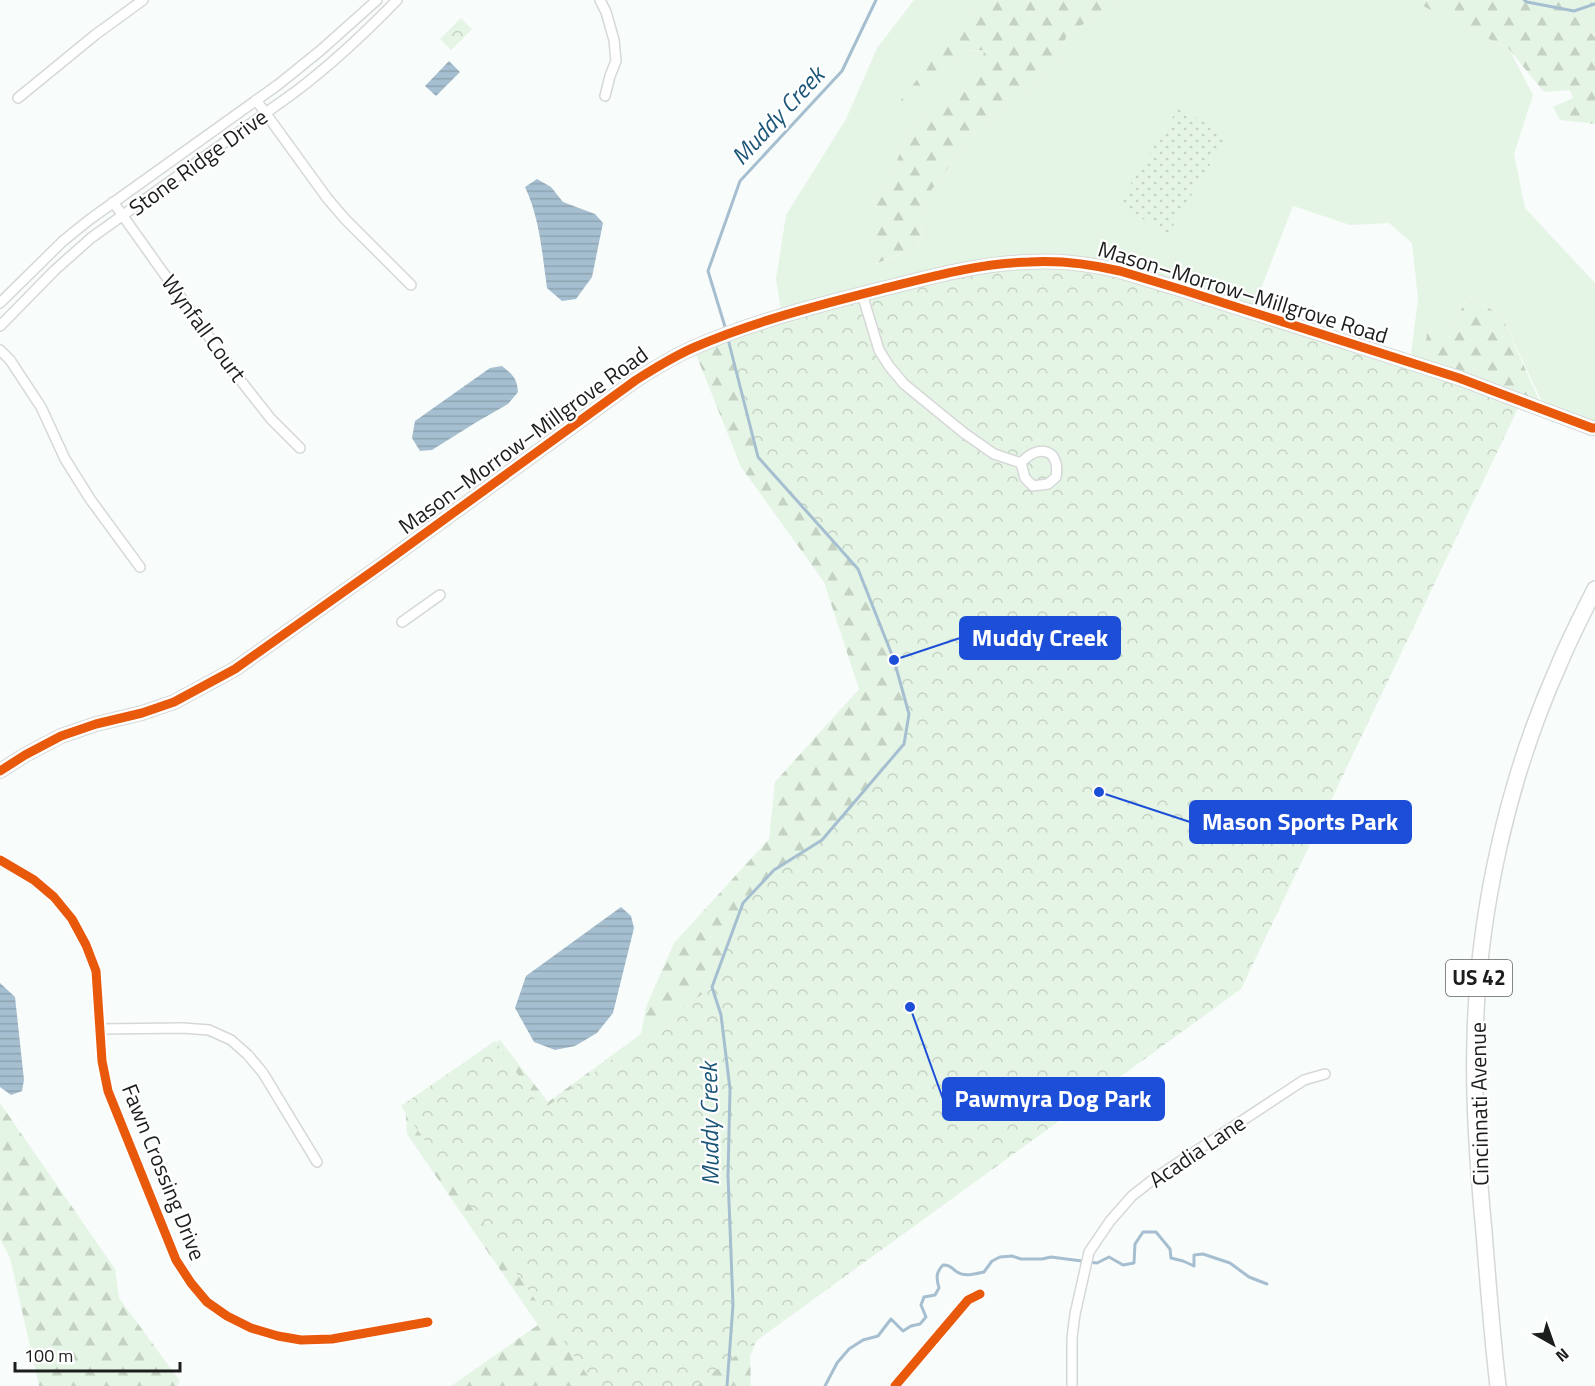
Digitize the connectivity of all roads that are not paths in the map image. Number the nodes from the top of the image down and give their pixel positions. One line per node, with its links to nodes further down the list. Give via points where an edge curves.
1 (142, 0): 7 (street)
2 (397, 0): 5 (street, Stone Ridge Drive)
3 (600, 0): 6 (street, via 614,40 616,61)
4 (373, 1): 5 (street); 8 (street, Stone Ridge Drive, via 321,50)
5 (385, 13): 9 (street, Stone Ridge Drive, via 327,68)
6 (605, 96)
7 (18, 98)
8 (256, 100): 9 (street); 10 (street, Stone Ridge Drive)
9 (265, 113): 11 (street, Stone Ridge Drive); 12 (street, via 333,205)
10 (114, 202): 11 (street, Wynfall Court); 14 (street, Stone Ridge Drive, via 63,241)
11 (124, 215): 15 (street, Stone Ridge Drive, via 71,255); 18 (street, Wynfall Court, via 234,372)
12 (411, 285)
13 (862, 294): 17 (street, Mason–Morrow–Millgrove Road, via 1004,264 1062,262 1095,266 1459,378); 19 (street, via 879,350 904,384 979,444); 24 (street, Mason–Morrow–Millgrove Road, via 748,326 664,363 235,669 174,702 77,729)
14 (0, 303)
15 (0, 326)
16 (0, 350): 20 (street, via 41,407 65,459 90,499)
17 (1594, 430)
18 (300, 448)
19 (1021, 463)
20 (140, 567)
21 (1595, 589): 31 (main road, Cincinnati Avenue / US 42, via 1557,668 1525,752 1504,824 1485,923 1478,981 1474,1089)
22 (440, 596): 23 (street)
23 (402, 622)
24 (0, 771)
25 (0, 860): 26 (street, Fawn Crossing Drive, via 34,880 72,919 96,971)
26 (100, 1029): 28 (street, via 209,1030 231,1040 263,1073); 29 (street, Fawn Crossing Drive, via 108,1091 176,1260 207,1302 251,1328 301,1340 332,1339)
27 (1325, 1074): 30 (street, Acadia Lane, via 1304,1080 1155,1178 1110,1221 1089,1252 1075,1314)
28 (317, 1162)
29 (428, 1322)
30 (1072, 1386)
31 (1498, 1386)

